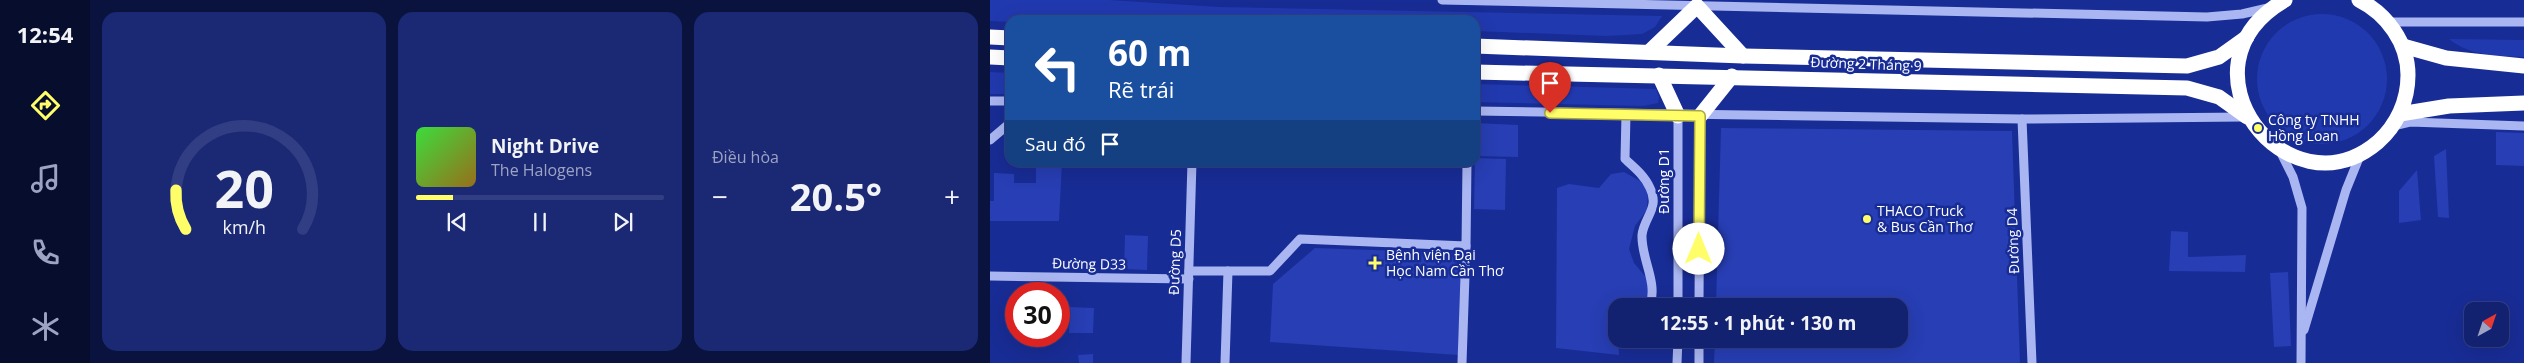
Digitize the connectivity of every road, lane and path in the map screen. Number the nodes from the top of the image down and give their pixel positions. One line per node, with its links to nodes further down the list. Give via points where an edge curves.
1 (1442, 0): 3 (street)
2 (2359, 0): 5 (highway)
3 (1697, 3): 4 (street, via 2207,17 2242,14); 12 (highway); 13 (highway)
4 (2280, 3): 9 (highway, via 2254,26)
5 (2388, 22): 6 (street); 11 (highway)
6 (2524, 22)
7 (990, 37): 8 (highway)
8 (1005, 38)
9 (2247, 38): 13 (highway, Đường 2 Tháng 9, via 2219,57 2188,66); 27 (highway, via 2240,57 2238,78)
10 (1480, 46): 12 (highway, Đường 2 Tháng 9)
11 (2402, 46): 16 (highway, via 2446,58); 29 (highway, via 2408,87)
12 (1649, 52): 13 (highway, Đường 2 Tháng 9)
13 (1743, 56)
14 (990, 57): 15 (highway)
15 (1005, 58)
16 (2524, 66)
17 (1480, 72): 18 (highway, Đường 2 Tháng 9)
18 (1659, 75): 19 (highway, Đường 2 Tháng 9); 25 (highway)
19 (1732, 76): 26 (highway); 27 (highway, Đường 2 Tháng 9, via 2187,88 2219,97)
20 (1005, 101): 21 (street)
21 (990, 102)
22 (2524, 103): 29 (highway, via 2449,106)
23 (1480, 111): 24 (street)
24 (1626, 114): 25 (street); 41 (street, via 1625,159 1650,187 1654,199 1642,235 1653,285)
25 (1678, 116): 26 (street); 42 (street, Đường D1)
26 (1700, 116): 28 (street); 43 (street)
27 (2247, 117): 28 (street); 33 (highway, via 2267,141)
28 (2022, 119): 52 (street, Đường D4)
29 (2396, 120): 30 (street); 34 (highway, via 2384,137)
30 (2524, 126)
31 (1005, 127): 32 (street)
32 (990, 140)
33 (2279, 149): 34 (highway, via 2319,162); 44 (street, via 2293,177 2302,208)
34 (2361, 153): 44 (street, via 2346,190)
35 (1192, 167): 39 (street, Đường D5)
36 (1467, 167): 37 (street)
37 (1466, 246): 38 (street, Đường D33, via 1300,239 1270,271); 49 (street)
38 (1228, 271): 39 (street, Đường D33); 48 (street)
39 (1189, 275): 40 (street, Đường D33); 47 (street, Đường D5)
40 (990, 276)
41 (1651, 298)
42 (1678, 298)
43 (1699, 298)
44 (2301, 340): 53 (street)
45 (1678, 348): 50 (street)
46 (1699, 348): 51 (street)
47 (1186, 363)
48 (1225, 363)
49 (1462, 363)
50 (1677, 363)
51 (1698, 363)
52 (2032, 363)
53 (2301, 363)

